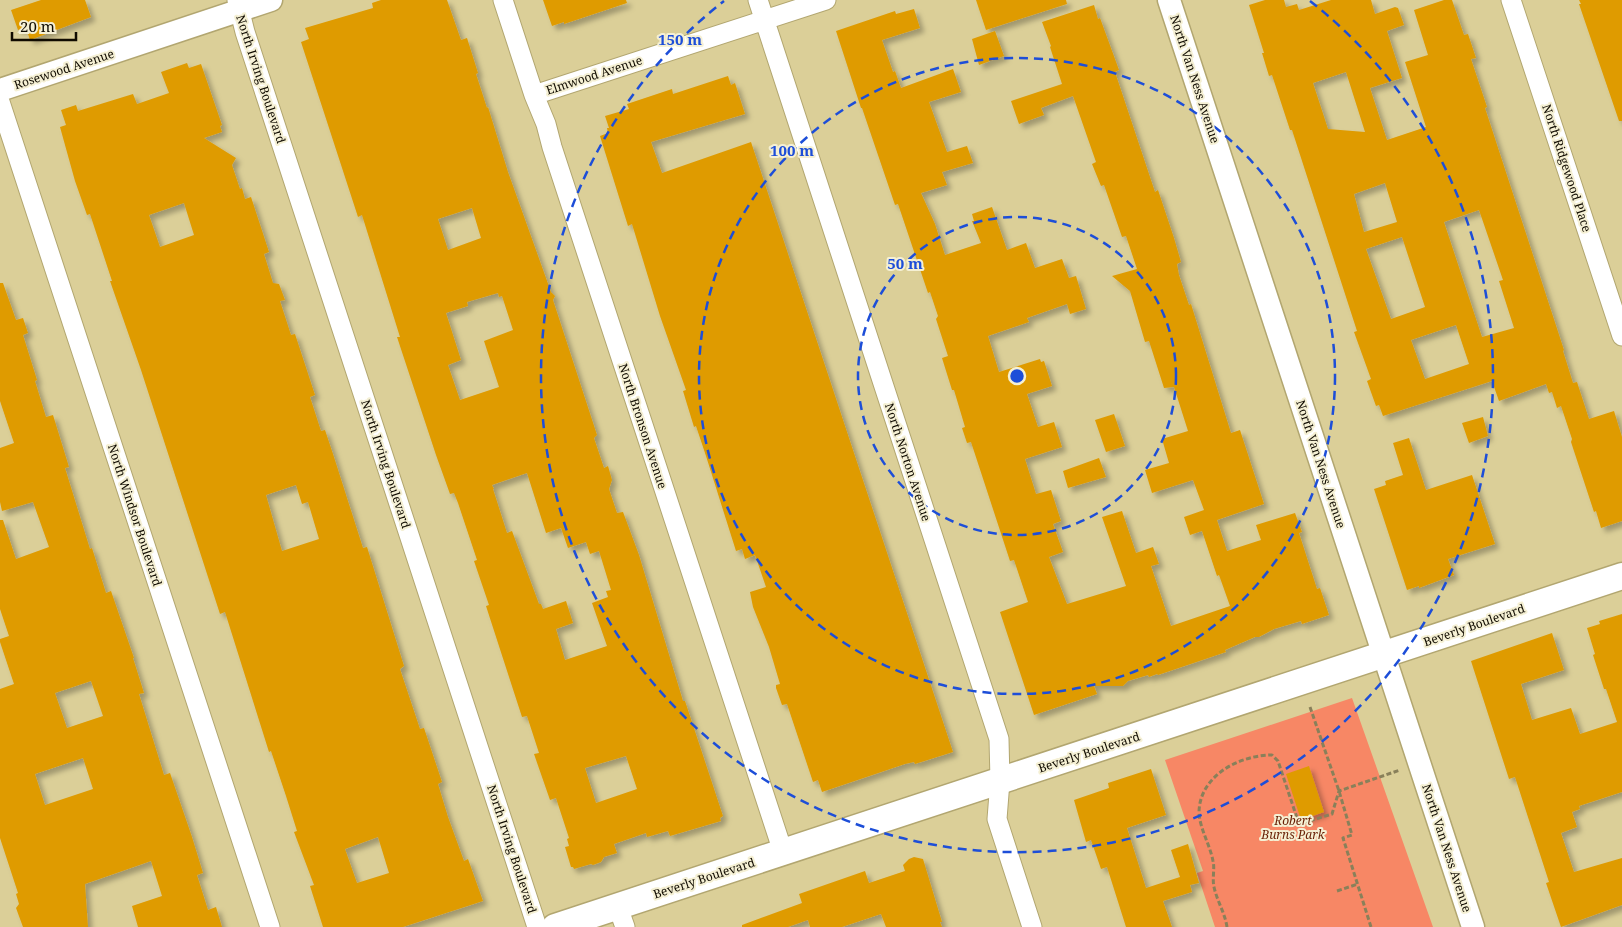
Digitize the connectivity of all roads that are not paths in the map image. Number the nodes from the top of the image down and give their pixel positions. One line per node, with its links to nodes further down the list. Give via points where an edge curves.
1 (271, 0): 7 (street, Rosewood Avenue)
2 (503, 0): 10 (street, North Bronson Avenue)
3 (758, 0): 8 (street, North Norton Avenue)
4 (826, 0): 8 (street, Elmwood Avenue)
5 (1169, 0): 14 (street, North Van Ness Avenue)
6 (1511, 0): 12 (street, North Ridgewood Place)
7 (238, 5): 9 (street, Rosewood Avenue); 19 (street, North Irving Boulevard)
8 (764, 20): 10 (street, Elmwood Avenue); 15 (street, North Norton Avenue, via 999,739)
9 (0, 90)
10 (534, 95): 16 (street, North Bronson Avenue)
11 (0, 102): 18 (street, North Windsor Boulevard)
12 (1622, 336)
13 (1622, 576): 14 (main road, Beverly Boulevard)
14 (1384, 656): 15 (main road, Beverly Boulevard); 22 (street, North Van Ness Avenue)
15 (1000, 781): 16 (main road, Beverly Boulevard); 21 (street, North Norton Avenue, via 997,819)
16 (783, 852): 17 (main road, Beverly Boulevard)
17 (621, 917): 20 (main road, Beverly Boulevard)
18 (270, 927)
19 (537, 927)
20 (555, 927)
21 (1032, 927)
22 (1473, 927)

